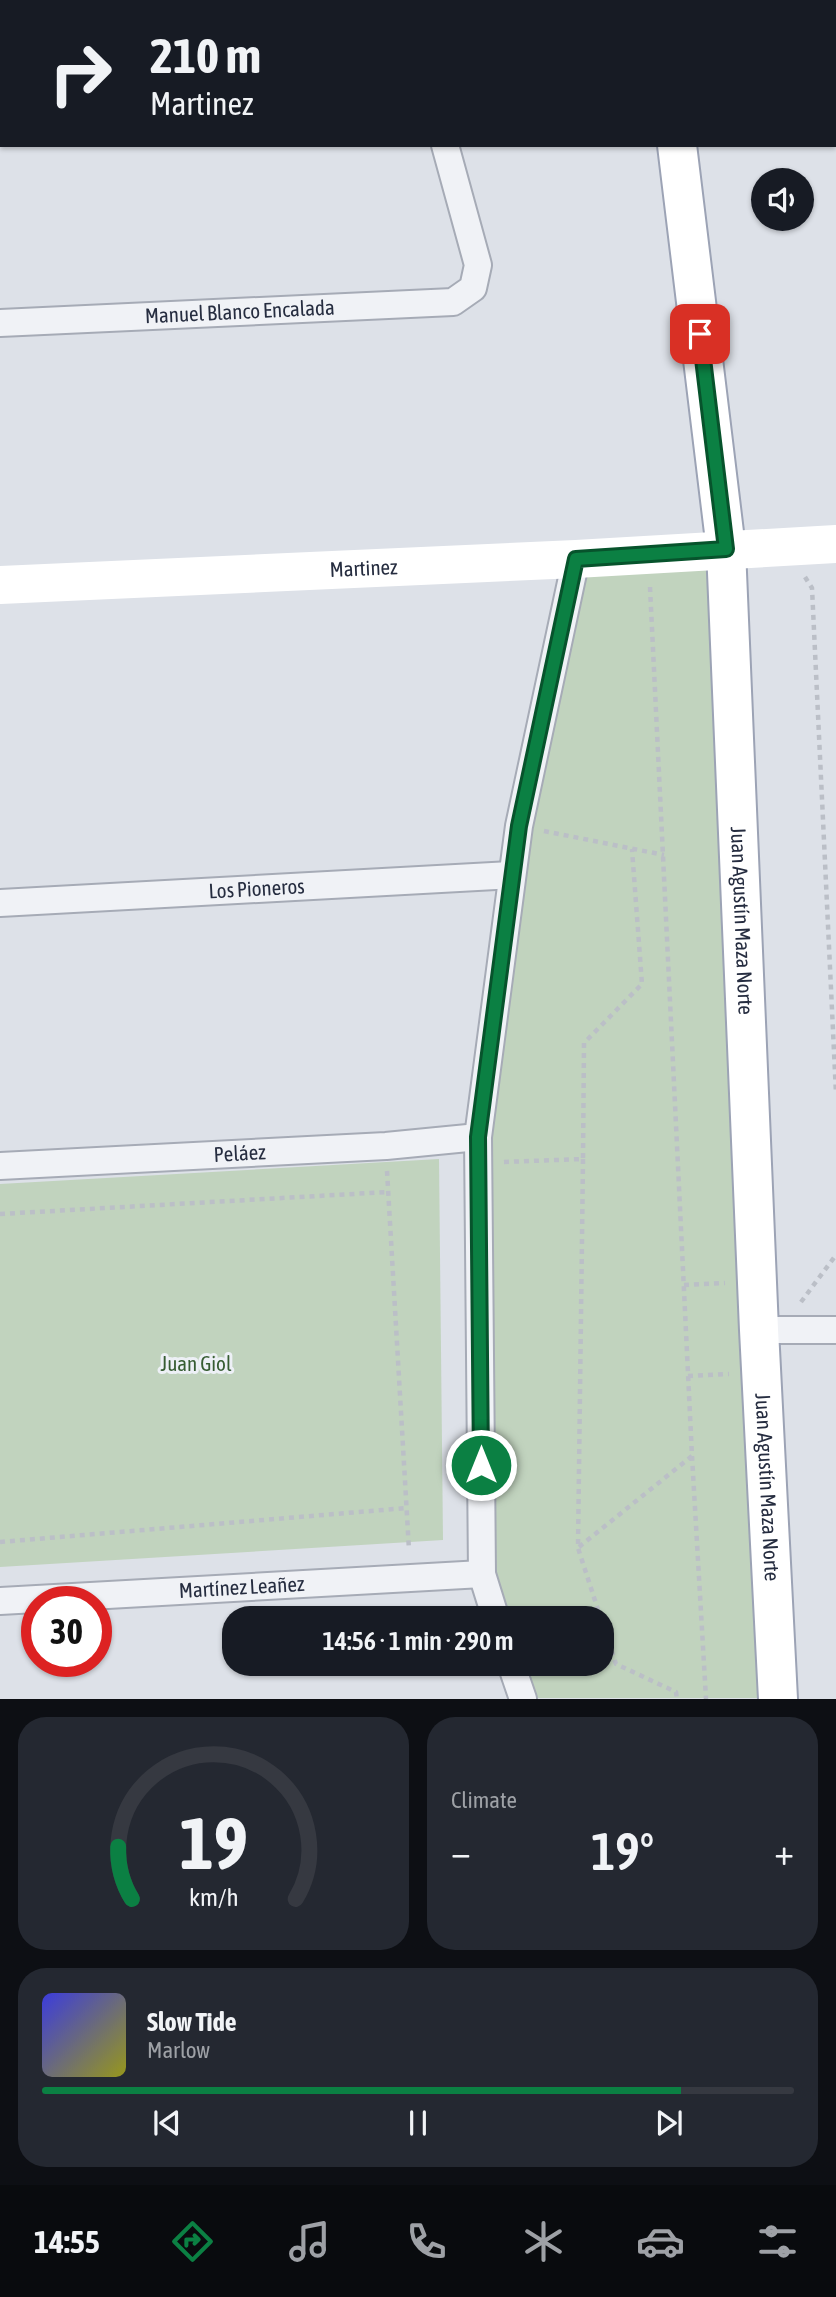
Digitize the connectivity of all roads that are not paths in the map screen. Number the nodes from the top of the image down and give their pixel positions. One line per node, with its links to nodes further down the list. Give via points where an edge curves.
1 (446, 147): 3 (street, Manuel Blanco Encalada, via 478,265 473,288 453,302)
2 (677, 147): 5 (main road, Juan Agustín Maza Norte)
3 (0, 323)
4 (836, 544): 5 (main road, Martinez)
5 (726, 549): 6 (main road, Martinez); 12 (main road, Juan Agustín Maza Norte, via 757,1281)
6 (576, 559): 7 (main road, Martinez); 8 (street)
7 (0, 585)
8 (512, 875): 9 (street, Los Pioneros); 10 (street)
9 (0, 903)
10 (479, 1150): 11 (street, Peláez, via 386,1146); 14 (street)
11 (0, 1166)
12 (769, 1330): 13 (street); 19 (main road, Juan Agustín Maza Norte, via 761,1371)
13 (836, 1330)
14 (482, 1574): 15 (street, Martínez Leañez); 16 (street)
15 (0, 1601)
16 (492, 1606)
17 (515, 1676): 18 (street)
18 (523, 1699)
19 (778, 1699)

